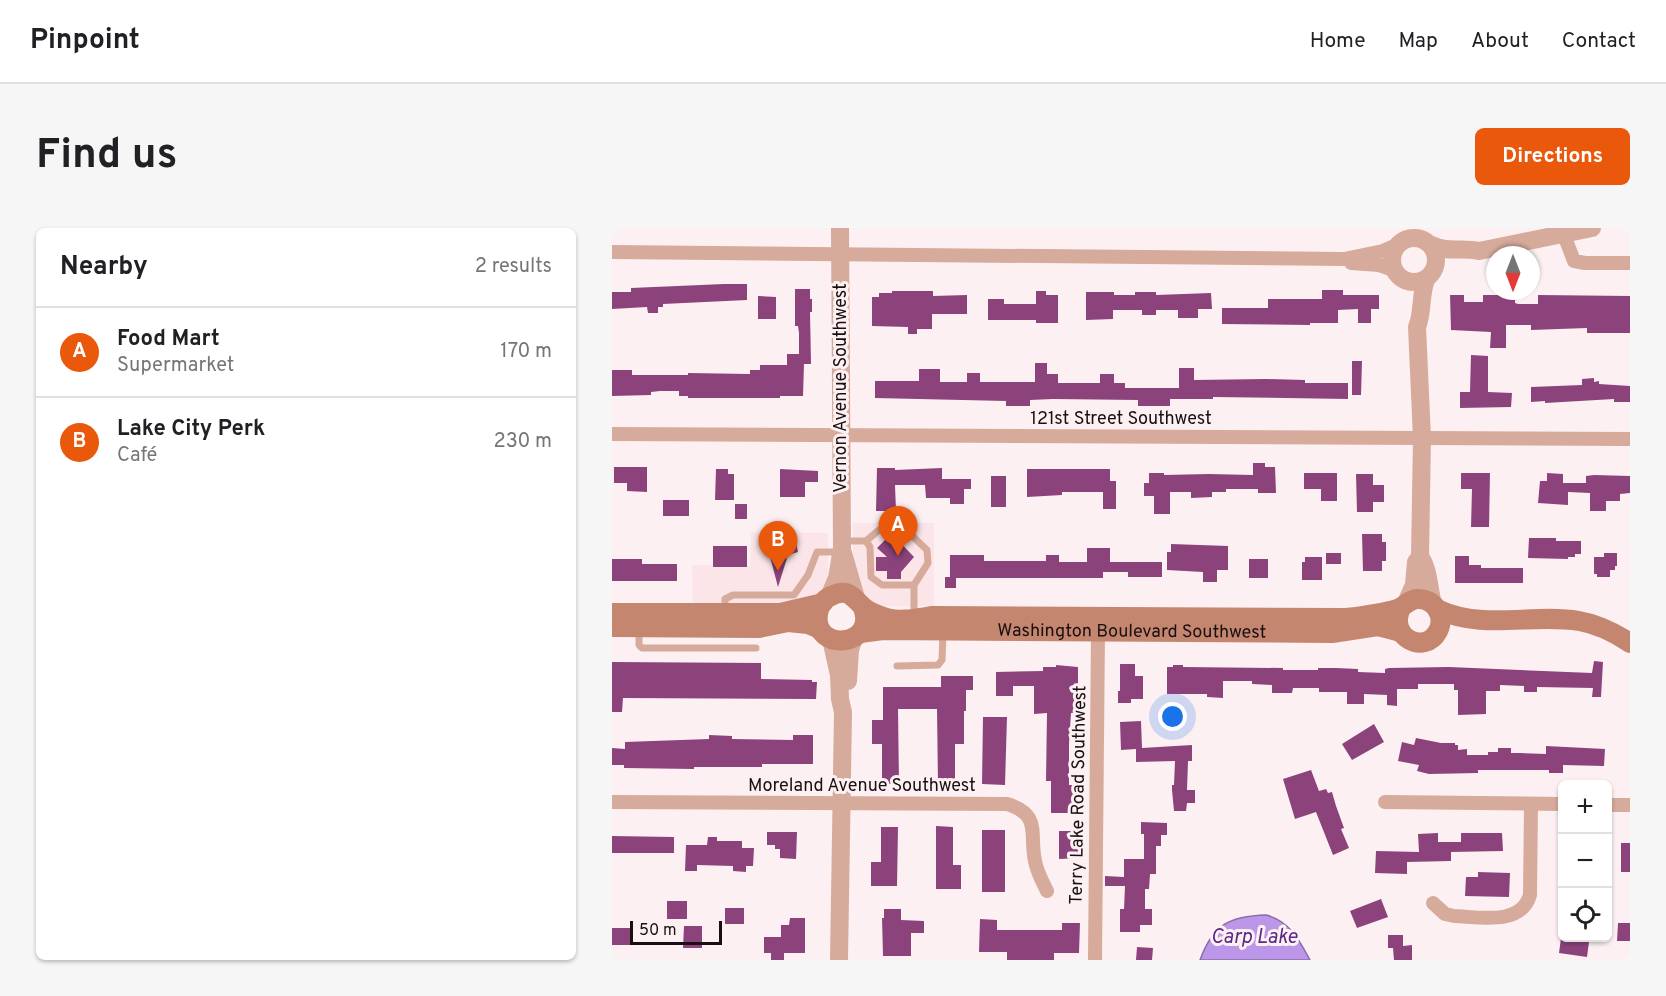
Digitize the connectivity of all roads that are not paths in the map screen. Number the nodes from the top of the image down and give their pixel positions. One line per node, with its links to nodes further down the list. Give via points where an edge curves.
1 (840, 228): 8 (street, Vernon Avenue Southwest)
2 (1592, 228): 3 (street)
3 (1564, 235): 6 (street); 10 (street, via 1574,261)
4 (1405, 237): 5 (street); 9 (street, via 1383,251); 11 (street, via 1392,259)
5 (1427, 238): 6 (street, via 1446,251); 12 (street, via 1436,257)
6 (1479, 251): 12 (street)
7 (612, 252): 8 (street)
8 (840, 253): 9 (street); 15 (street, Vernon Avenue Southwest)
9 (1344, 259): 11 (street, via 1379,265)
10 (1630, 263)
11 (1399, 275): 12 (street, via 1416,282); 13 (street)
12 (1429, 276): 13 (street, via 1421,295)
13 (1417, 327): 16 (street)
14 (612, 434): 15 (street, 121st Street Southwest)
15 (842, 435): 16 (street, 121st Street Southwest); 19 (street, Vernon Avenue Southwest)
16 (1422, 438): 17 (street, 121st Street Southwest); 20 (street)
17 (1630, 439)
18 (866, 541): 19 (lane); 21 (lane, via 870,547 871,577 882,585); 21 (lane, via 879,530 906,530 913,536 927,550 928,563)
19 (841, 547): 22 (street, Vernon Avenue Southwest, via 837,578); 23 (street, Vernon Avenue Southwest); 24 (lane, via 817,552 794,595)
20 (1420, 556): 25 (street, via 1414,585); 26 (street)
21 (914, 585): 28 (lane)
22 (826, 600): 23 (main road, via 840,593); 24 (main road, via 794,611); 34 (main road, via 818,614)
23 (859, 603): 28 (main road, Washington Boulevard Southwest, via 894,620); 36 (main road, via 865,619)
24 (769, 605): 27 (main road, via 725,614)
25 (1404, 606): 26 (main road, via 1419,599); 28 (main road, Washington Boulevard Southwest, via 1385,613 1346,618); 33 (main road, via 1397,622)
26 (1435, 606): 29 (main road, via 1456,616); 35 (main road, via 1441,622)
27 (612, 612)
28 (914, 618)
29 (1482, 621): 35 (main road); 38 (main road, via 1580,621)
30 (612, 627): 37 (main road, via 639,627)
31 (943, 630): 32 (main road, Washington Boulevard Southwest); 36 (main road, Washington Boulevard Southwest, via 883,630); 40 (lane, via 942,660 938,666)
32 (1098, 631): 33 (main road, Washington Boulevard Southwest, via 1332,633 1378,626); 52 (street, Terry Lake Road Southwest)
33 (1401, 632): 35 (main road, via 1415,642)
34 (826, 634): 36 (main road, via 846,641); 37 (main road, via 808,624 788,622); 41 (street, via 839,675)
35 (1435, 635)
36 (857, 636): 41 (street, via 848,665 848,698)
37 (697, 638): 39 (lane)
38 (1629, 642)
39 (756, 648)
40 (897, 666)
41 (843, 712): 44 (street)
42 (612, 802): 44 (street, Moreland Avenue Southwest)
43 (1385, 802): 45 (street)
44 (842, 804): 49 (street, Moreland Avenue Southwest, via 1008,804 1021,808 1029,816 1034,858); 51 (street)
45 (1531, 804): 46 (street); 50 (street, via 1530,895 1522,910 1509,917 1454,916 1445,914)
46 (1558, 804)
47 (1612, 805): 48 (street)
48 (1630, 805)
49 (1047, 891)
50 (1433, 903)
51 (839, 960)
52 (1095, 960)

